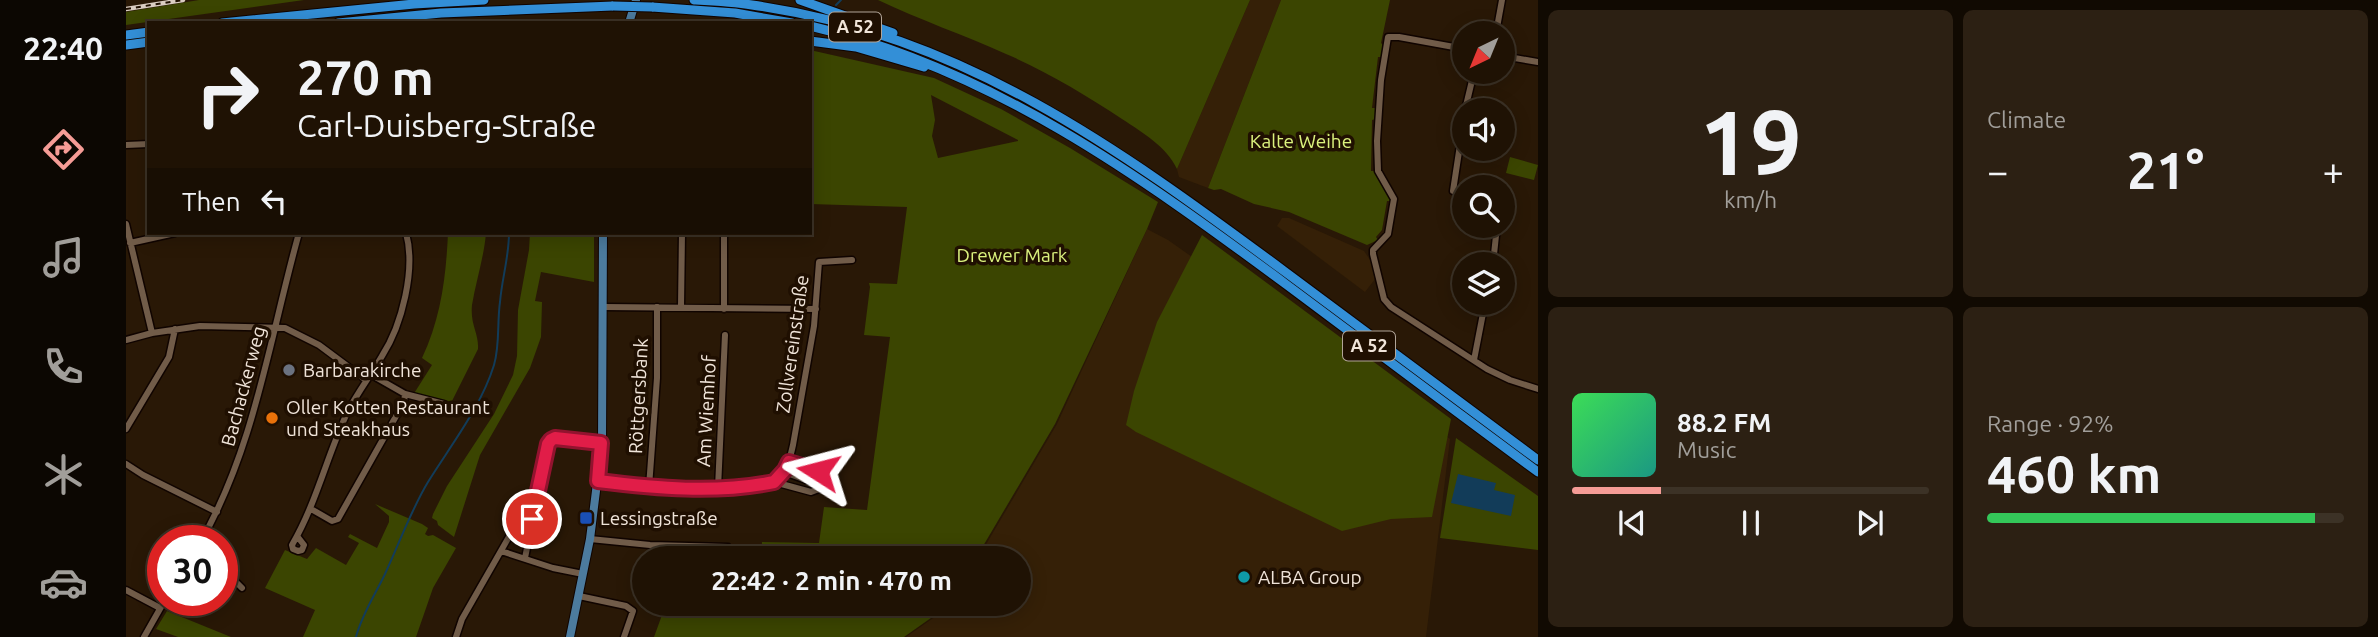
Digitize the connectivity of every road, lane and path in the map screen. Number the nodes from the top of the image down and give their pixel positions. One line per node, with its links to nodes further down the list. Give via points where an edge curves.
1 (484, 0): 6 (highway)
2 (636, 0): 9 (main road)
3 (694, 0): 22 (highway, A 52, via 751,4 848,25 942,57)
4 (800, 0): 22 (highway, via 944,52)
5 (1502, 0): 11 (street)
6 (418, 2): 7 (highway)
7 (241, 21)
8 (359, 21): 10 (highway, bridge, via 613,6 735,13)
9 (630, 21)
10 (781, 21)
11 (1498, 21)
12 (812, 27): 21 (highway, A 52, via 897,50)
13 (147, 32): 14 (highway)
14 (126, 35)
15 (812, 41): 21 (highway, via 856,47)
16 (147, 42): 17 (highway)
17 (126, 45)
18 (1452, 47): 47 (street, via 1388,37 1379,110 1378,171 1394,199 1388,234 1373,250 1384,299 1401,315)
19 (1516, 58): 20 (street)
20 (1538, 62)
21 (943, 69): 25 (highway, A 52, via 1015,104)
22 (1008, 88): 25 (highway, A 52, via 1087,132)
23 (147, 144): 24 (street)
24 (126, 145)
25 (1168, 192): 26 (highway, A 52)
26 (1201, 216): 54 (highway, A 52); 58 (highway, A 52)
27 (126, 224): 34 (street)
28 (166, 235): 34 (street)
29 (298, 235): 42 (street, Bachackerweg)
30 (406, 235): 48 (street, via 410,252 404,300 389,342)
31 (603, 235): 37 (main road)
32 (681, 235): 36 (street)
33 (724, 235): 39 (street)
34 (130, 243): 44 (street)
35 (852, 260): 40 (street, Zollvereinstraße, via 819,262)
36 (681, 306): 38 (street); 39 (street)
37 (604, 307): 38 (street); 53 (main road)
38 (657, 307): 62 (street, Röttgersbank)
39 (724, 309): 40 (street)
40 (816, 309): 55 (street, Zollvereinstraße)
41 (1483, 315): 47 (street)
42 (275, 326): 43 (street); 48 (street, via 319,345); 65 (street, Bachackerweg, via 237,463)
43 (175, 329): 44 (street); 52 (street, via 169,358)
44 (152, 333): 46 (street)
45 (725, 335): 63 (street, Am Wiemhof)
46 (126, 340)
47 (1474, 360): 49 (street)
48 (368, 377): 50 (street); 64 (street, via 344,421)
49 (1538, 389)
50 (405, 394): 51 (street); 64 (street, via 338,519 332,521)
51 (444, 404)
52 (126, 429)
53 (601, 443): 59 (main road); 66 (street, via 551,440)
54 (1538, 460)
55 (789, 462): 57 (street, Zollvereinstraße); 61 (street, via 818,471)
56 (126, 464): 65 (street)
57 (784, 472): 60 (street, Zollvereinstraße); 61 (street)
58 (1538, 472)
59 (598, 481): 62 (street); 69 (main road)
60 (774, 482): 61 (street, via 811,492); 63 (street)
61 (820, 485)
62 (649, 487): 63 (street)
63 (718, 488)
64 (311, 509): 68 (street)
65 (217, 512): 67 (street, Bachackerweg)
66 (532, 519): 71 (street, via 518,521); 72 (street)
67 (210, 525)
68 (297, 536)
69 (590, 539): 70 (street); 73 (main road)
70 (689, 546)
71 (501, 551): 72 (street); 81 (street)
72 (525, 558): 73 (street)
73 (583, 574): 77 (main road)
74 (238, 584): 75 (street)
75 (243, 588)
76 (126, 590): 78 (street)
77 (579, 596): 82 (main road); 83 (street, via 633,611)
78 (147, 601)
79 (156, 616): 80 (street)
80 (144, 637)
81 (456, 637)
82 (570, 637)
83 (624, 637)

